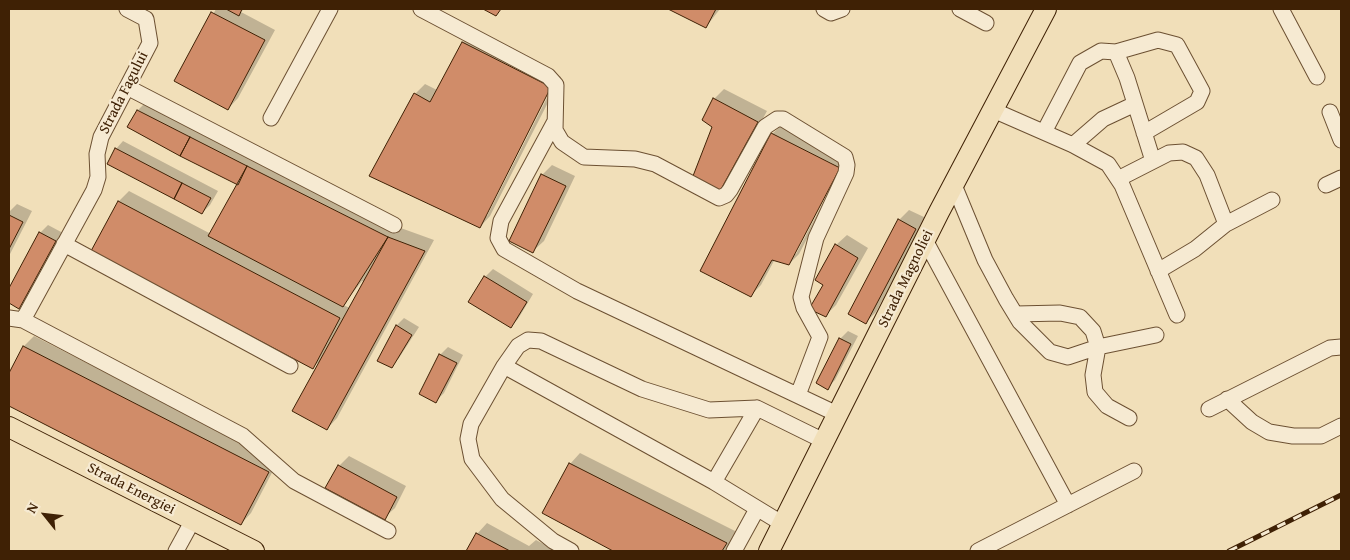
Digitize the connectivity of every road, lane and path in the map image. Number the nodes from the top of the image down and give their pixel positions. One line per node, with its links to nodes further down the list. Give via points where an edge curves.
1 (127, 9): 12 (street, Strada Fagului, via 146,20 150,43)
2 (330, 9): 16 (street)
3 (421, 9): 17 (street, via 548,76 556,85)
4 (824, 9): 5 (street, via 831,13)
5 (842, 9)
6 (960, 9): 9 (street)
7 (1046, 9): 14 (main road, Strada Magnoliei)
8 (1281, 9): 11 (street)
9 (986, 22)
10 (1116, 52): 13 (street); 18 (street, via 1101,51 1080,63); 19 (street, via 1158,40 1177,45 1202,91 1197,102)
11 (1317, 77)
12 (127, 87): 29 (street); 31 (street, Strada Fagului, via 101,136 94,190)
13 (1135, 104): 19 (street); 21 (street, via 1104,119)
14 (993, 110): 18 (street); 25 (main road, Strada Magnoliei)
15 (1330, 112): 20 (street)
16 (271, 118)
17 (554, 123): 41 (street, via 501,221 498,238 504,249 577,291); 41 (street, via 562,142 584,157 635,159 655,164 719,198 730,190 765,127 776,119 783,119 845,157 846,173 816,238 801,297 820,336)
18 (1044, 132): 21 (street)
19 (1144, 133): 22 (street)
20 (1341, 140)
21 (1073, 145): 24 (street, via 1108,164)
22 (1153, 161): 24 (street); 28 (street, via 1169,153 1183,152 1196,158 1207,175)
23 (1341, 178): 26 (street)
24 (1118, 179): 32 (street)
25 (954, 185): 30 (main road, Strada Magnoliei); 33 (street, via 985,260)
26 (1326, 185)
27 (1272, 200): 28 (street)
28 (1226, 224): 32 (street, via 1195,249)
29 (394, 225)
30 (926, 240): 45 (main road, Strada Magnoliei); 52 (street)
31 (64, 244): 35 (street, Strada Fagului); 39 (street)
32 (1158, 271): 34 (street)
33 (1016, 314): 37 (street, via 1060,313 1080,317 1093,331); 37 (street, via 1050,352 1068,357)
34 (1177, 315)
35 (16, 319): 56 (street, via 243,436 294,481)
36 (1156, 335): 37 (street)
37 (1098, 347): 46 (street, via 1093,375 1095,392 1107,406)
38 (1341, 348): 42 (street, via 1330,348)
39 (290, 366)
40 (504, 366): 43 (street, via 518,346 528,340 541,341 650,392 709,410); 51 (street); 59 (street, via 471,424 468,440 472,459 502,499 553,541)
41 (798, 395): 45 (street)
42 (1227, 399): 44 (street); 47 (street, via 1252,422 1269,432 1321,436)
43 (757, 408): 49 (street); 51 (street)
44 (1209, 409)
45 (839, 416): 49 (main road, Strada Magnoliei)
46 (1129, 418)
47 (1341, 426)
48 (9, 427): 54 (main road, Strada Energiei)
49 (826, 442): 55 (main road, Strada Magnoliei)
50 (1134, 471): 52 (street)
51 (714, 482): 53 (street)
52 (1068, 505): 62 (street)
53 (757, 509): 55 (street); 60 (street)
54 (192, 520): 57 (street); 58 (main road, Strada Energiei)
55 (783, 524): 61 (main road, Strada Magnoliei)
56 (388, 531)
57 (176, 551)
58 (254, 551)
59 (571, 551)
60 (734, 551)
61 (769, 551)
62 (978, 551)

